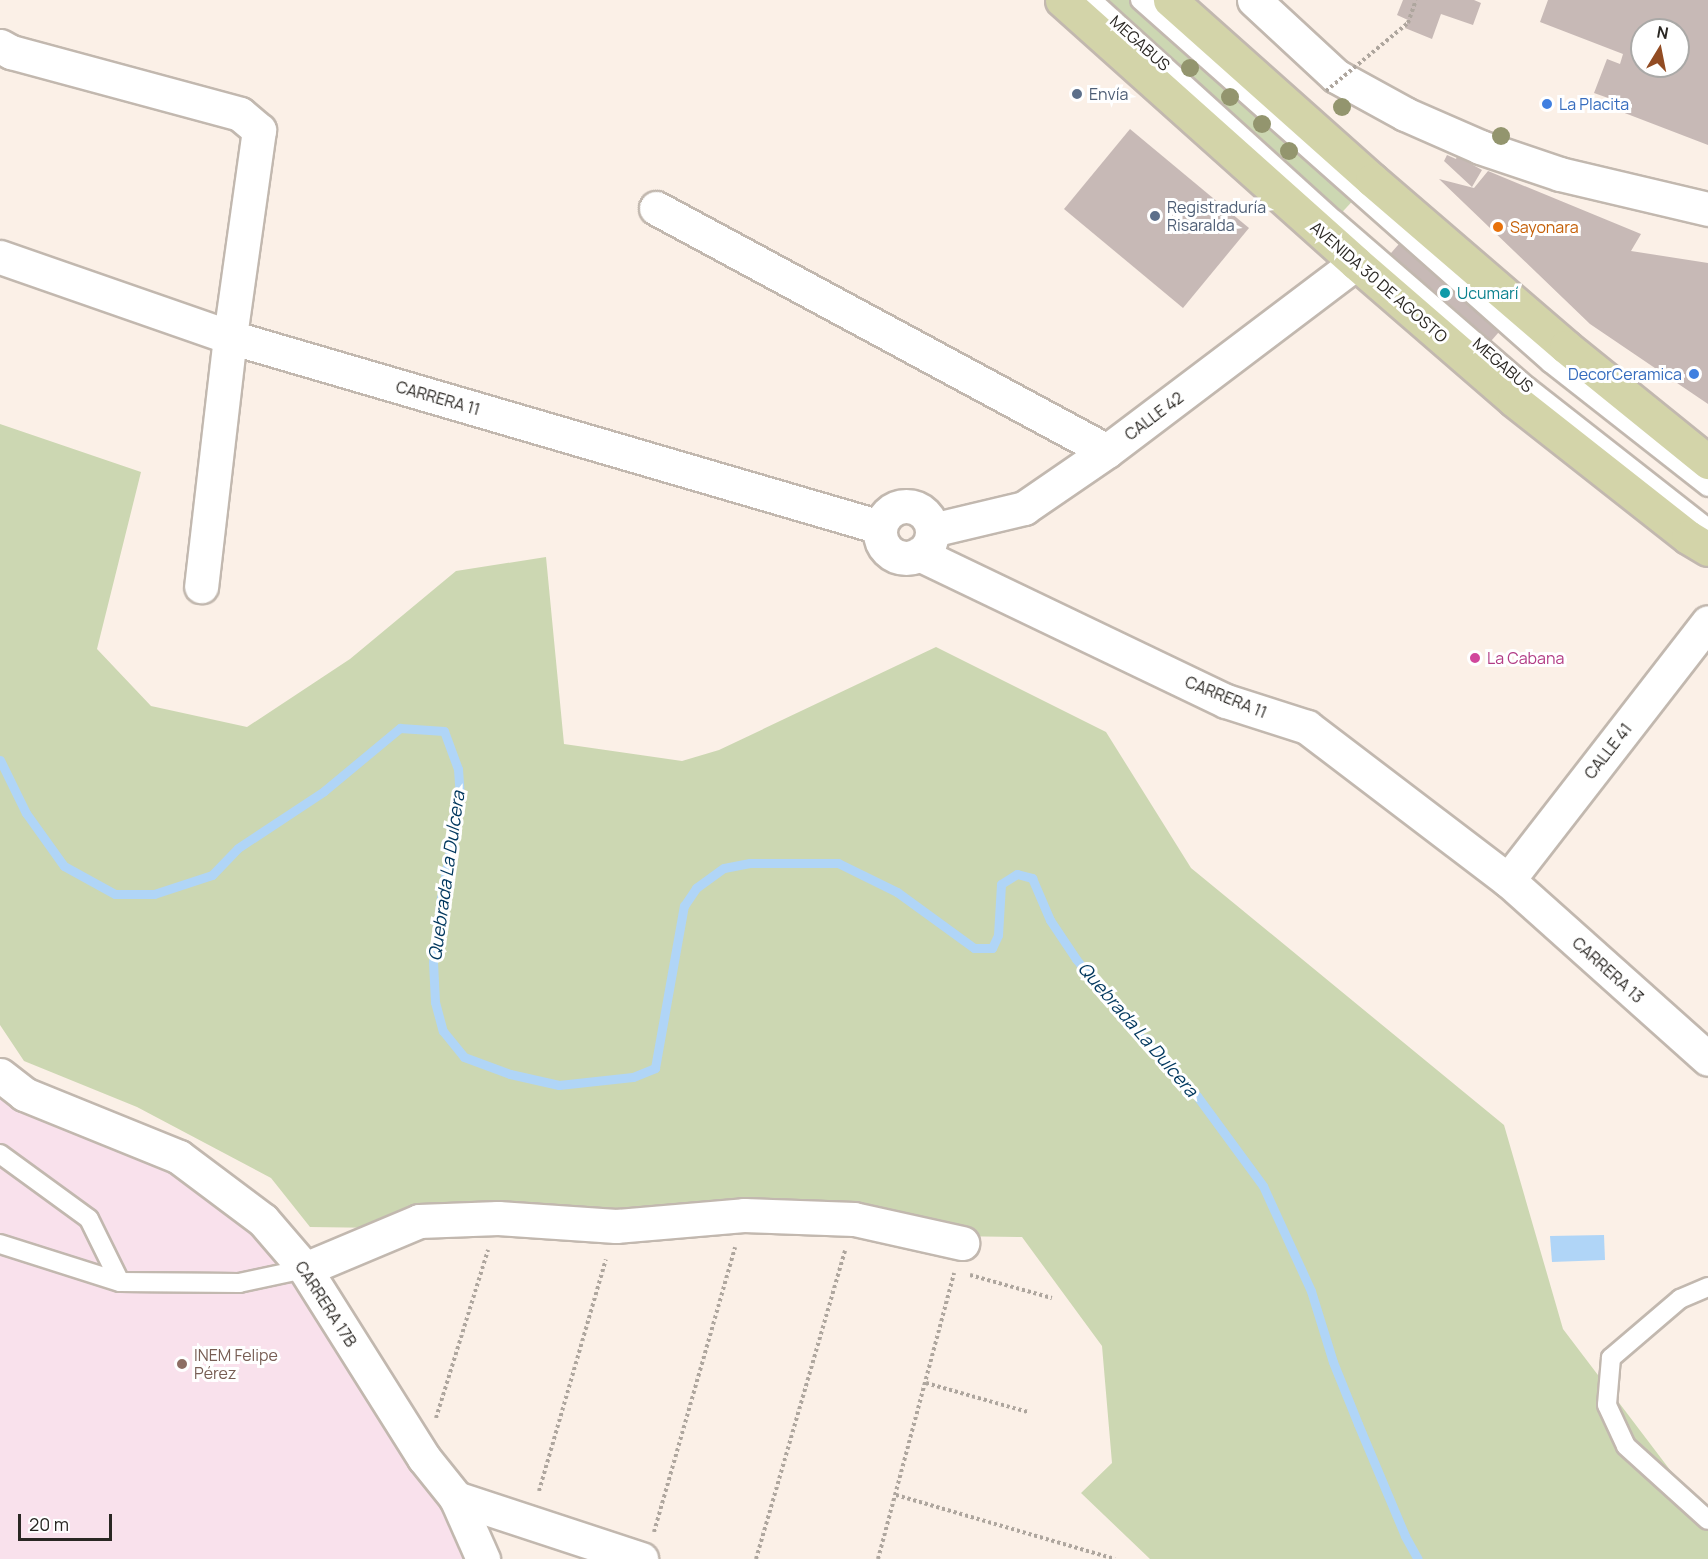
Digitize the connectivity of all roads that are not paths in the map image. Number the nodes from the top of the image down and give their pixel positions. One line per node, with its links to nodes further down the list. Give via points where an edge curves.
1 (1062, 0): 10 (main road, AVENIDA 30 DE AGOSTO)
2 (1092, 0): 15 (lane, MEGABUS, via 1528,387)
3 (1140, 0): 14 (lane, MEGABUS, via 1550,363)
4 (1170, 0): 13 (main road, via 1548,332)
5 (1254, 0): 8 (street, via 1336,76 1405,114 1480,147 1560,174)
6 (0, 46): 11 (street, via 240,114 259,130)
7 (656, 208): 12 (street)
8 (1708, 209)
9 (0, 257): 11 (street, CARRERA 11)
10 (1356, 263): 12 (street, CALLE 42); 17 (main road, AVENIDA 30 DE AGOSTO, via 1514,400)
11 (230, 337): 16 (street, CARRERA 11, via 880,527 892,510 913,507 922,512); 18 (street)
12 (1107, 451): 16 (street, CALLE 42, via 1024,507)
13 (1708, 462)
14 (1708, 487)
15 (1708, 528)
16 (926, 542): 20 (street, CARRERA 11, via 1226,701 1306,727)
17 (1708, 549)
18 (201, 586)
19 (1708, 622): 20 (street, CALLE 41)
20 (1508, 880): 21 (street, CARRERA 13)
21 (1708, 1059)
22 (0, 1075): 26 (street, CARRERA 17B, via 24,1094 179,1156 263,1220)
23 (0, 1154): 27 (lane, via 89,1219)
24 (962, 1243): 26 (street, via 854,1219 744,1215 616,1226 498,1218 419,1221)
25 (0, 1244): 27 (lane)
26 (305, 1269): 27 (lane, via 239,1283); 29 (street, CARRERA 17B, via 424,1458)
27 (120, 1282)
28 (1708, 1287): 30 (lane, via 1680,1299 1611,1358 1607,1405 1626,1446)
29 (456, 1498): 31 (street, via 530,1523); 32 (street, CARRERA 17B)
30 (1708, 1520)
31 (647, 1547)
32 (483, 1559)

